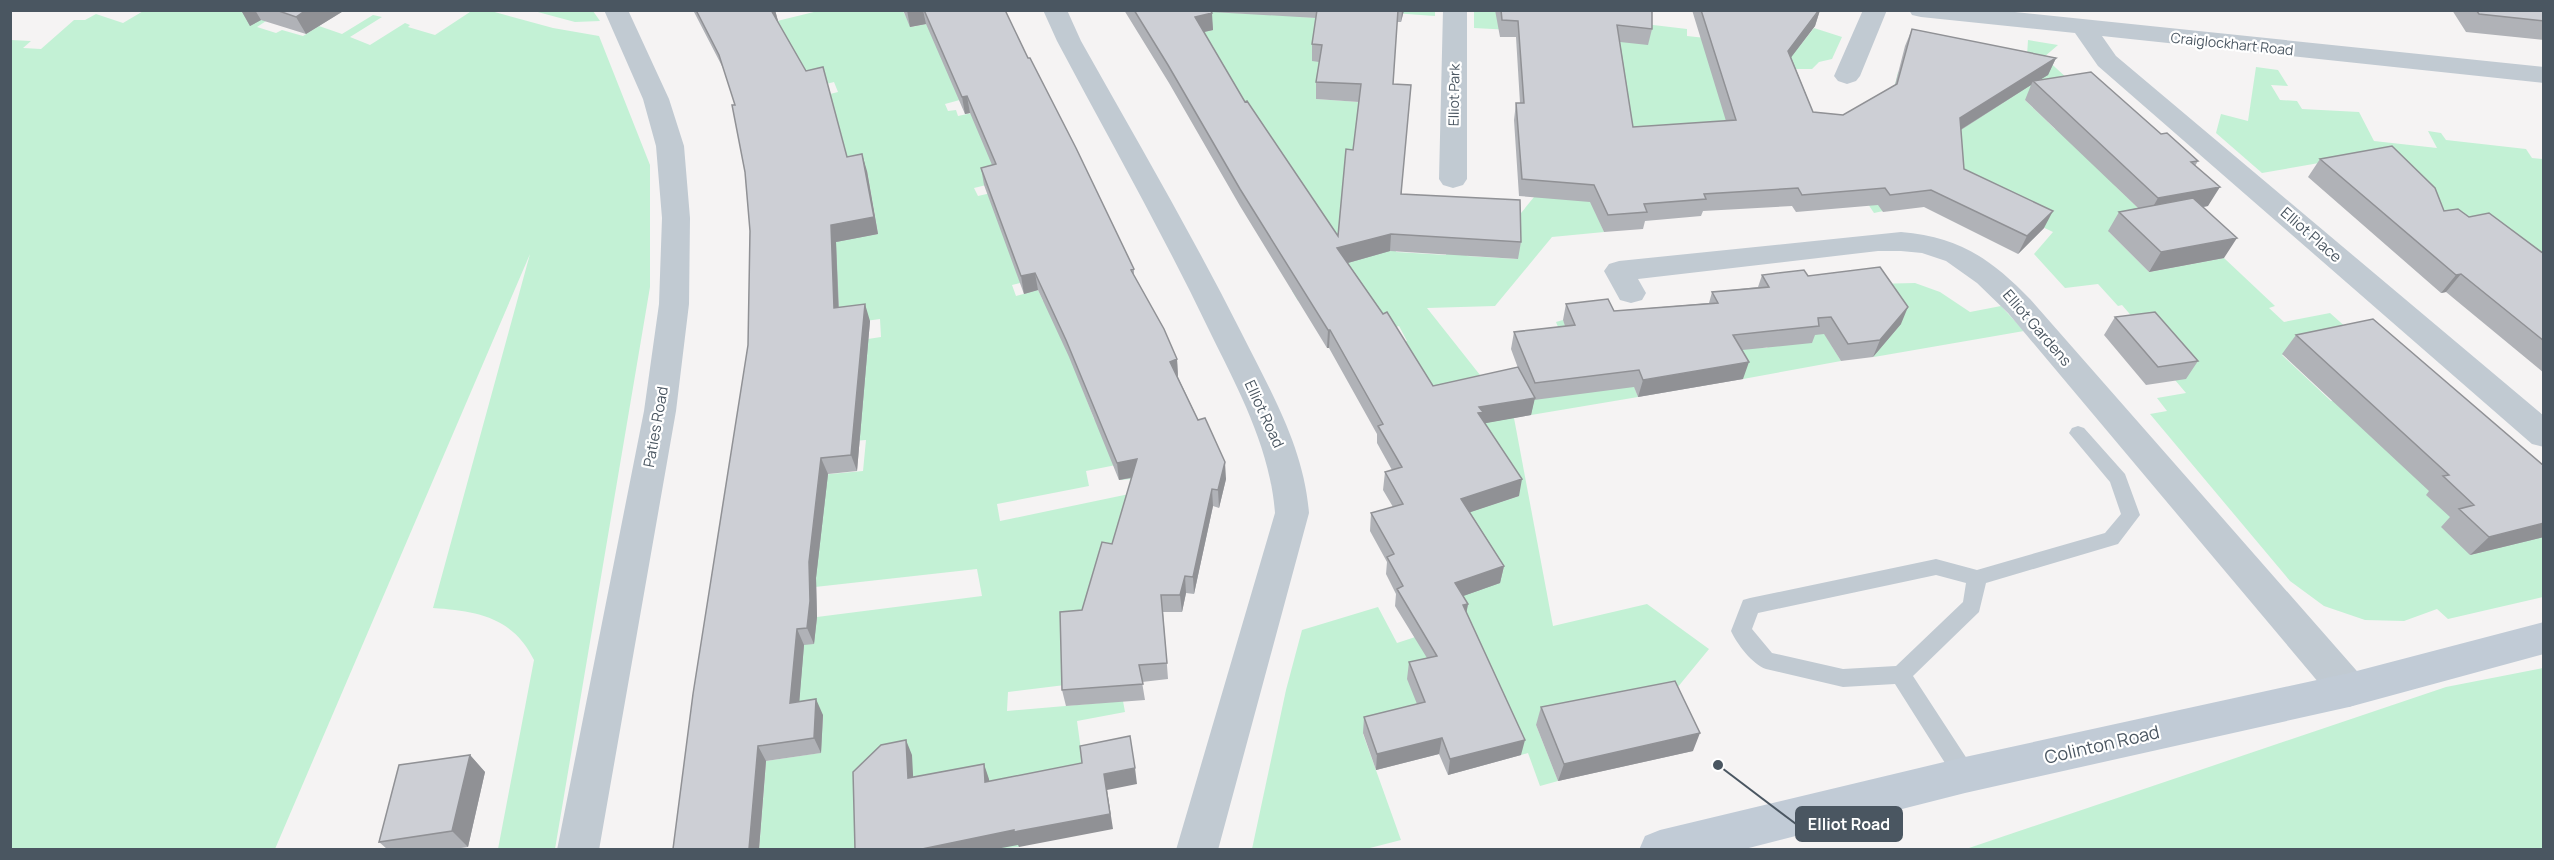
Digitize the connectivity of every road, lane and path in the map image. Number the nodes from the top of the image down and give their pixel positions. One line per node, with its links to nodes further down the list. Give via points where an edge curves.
1 (616, 10): 18 (street, Paties Road, via 656,99 670,146 676,218 674,303 660,411)
2 (1054, 10): 19 (street, Elliot Road, via 1205,289 1271,427 1292,488 1292,513)
3 (1455, 10): 9 (street, Elliot Park)
4 (1875, 10): 8 (street)
5 (1920, 10): 6 (street, Craiglockhart Road)
6 (2084, 29): 7 (street, Craiglockhart Road); 12 (street, Elliot Place, via 2107,61)
7 (2544, 75)
8 (1847, 76)
9 (1453, 179)
10 (1631, 293): 16 (street, Elliot Gardens, via 1618,270 1878,242 1924,244 1970,261 2019,306)
11 (2078, 433): 13 (lane, via 2118,479 2131,515 2111,539)
12 (2544, 435)
13 (1977, 578): 15 (lane, via 1972,606); 15 (lane, via 1936,567 1750,606 1741,631 1766,660 1843,678)
14 (2544, 638): 16 (street, Colinton Road)
15 (1901, 675): 17 (lane)
16 (2349, 690): 17 (street, Colinton Road)
17 (1965, 776): 20 (street, Colinton Road)
18 (578, 849)
19 (1197, 849)
20 (1660, 849)

